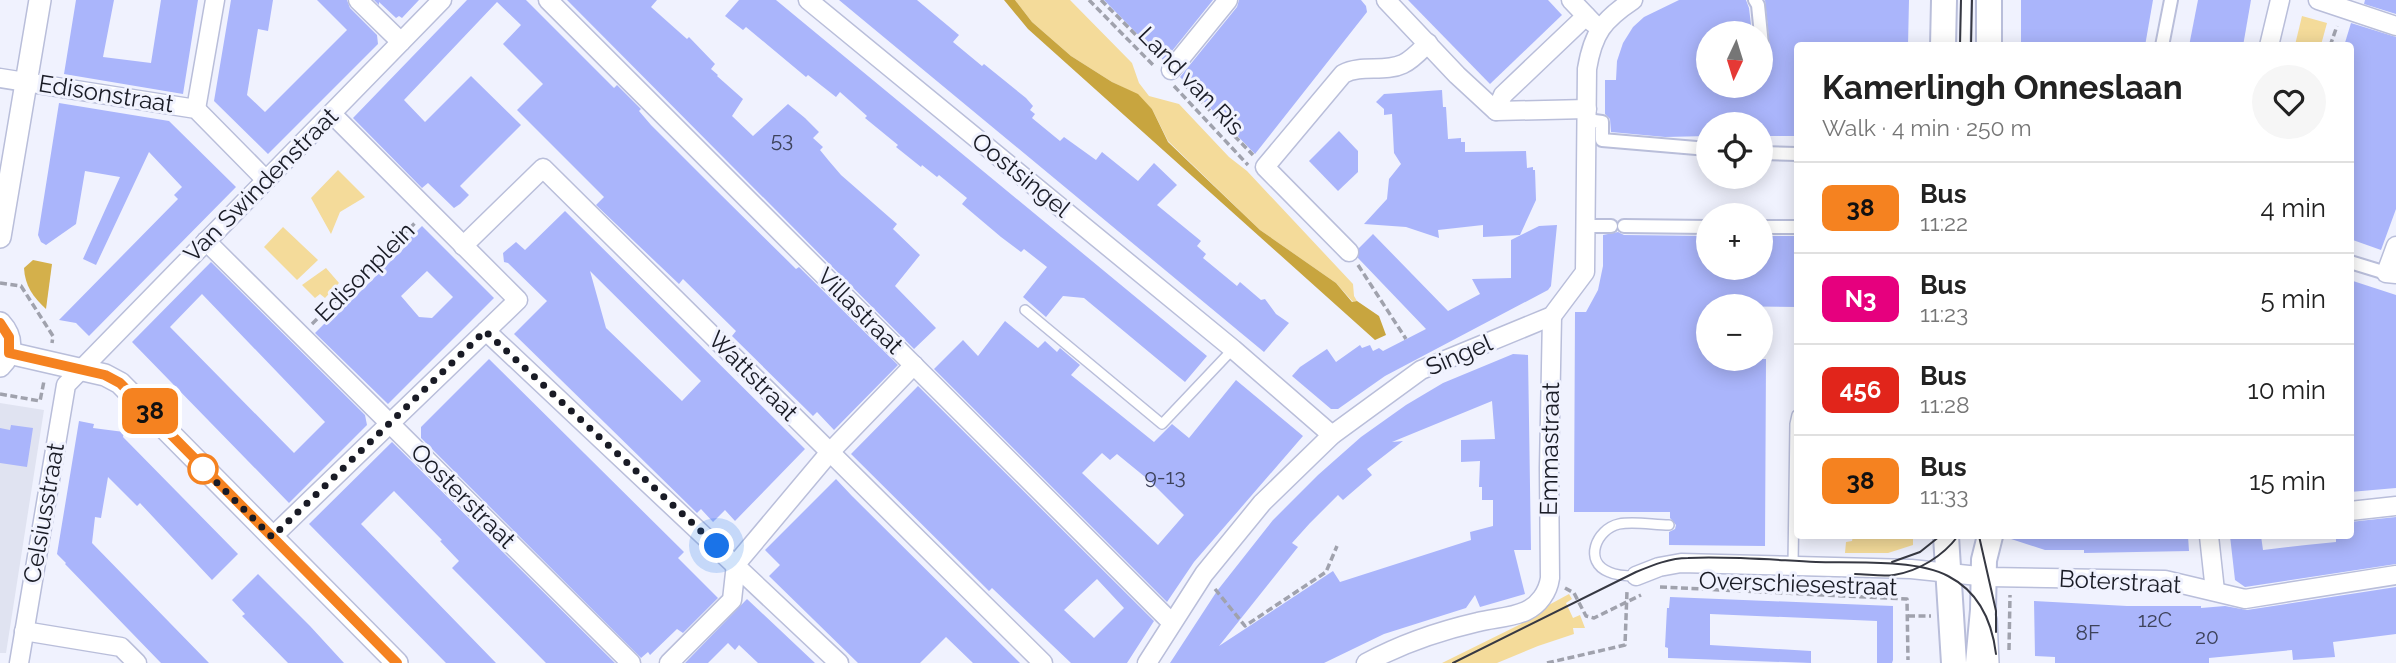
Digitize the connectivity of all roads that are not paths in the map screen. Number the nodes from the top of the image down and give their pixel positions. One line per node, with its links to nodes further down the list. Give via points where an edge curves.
1 (40, 0): 30 (street)
2 (215, 0): 31 (street)
3 (358, 0): 21 (street)
4 (442, 0): 21 (street, Van Swindenstraat)
5 (548, 0): 56 (street, Villastraat)
6 (808, 0): 54 (street, Oostsingel)
7 (1228, 0): 28 (street)
8 (1386, 0): 27 (street)
9 (1571, 0): 19 (street)
10 (1633, 0): 19 (street)
11 (1755, 0): 18 (street)
12 (1944, 0): 22 (main road)
13 (1966, 0): 23 (lane)
14 (1989, 0): 24 (main road)
15 (2171, 0): 25 (street)
16 (2280, 0): 26 (street)
17 (2318, 0): 20 (street)
18 (1758, 21)
19 (1592, 22): 32 (street, via 1503,95); 34 (street, via 1587,69)
20 (2396, 26)
21 (401, 42): 33 (street, Van Swindenstraat)
22 (1943, 42)
23 (1965, 42)
24 (1989, 42)
25 (2163, 42)
26 (2270, 42)
27 (1428, 43): 32 (street); 47 (street, via 1405,64 1343,74 1265,167)
28 (1164, 71)
29 (0, 78): 30 (street, Edisonstraat)
30 (26, 82): 31 (street, Edisonstraat); 43 (street)
31 (196, 109): 38 (street, Edisonstraat)
32 (1496, 111): 34 (street)
33 (332, 114): 38 (street, Van Swindenstraat); 45 (street, Edisonplein)
34 (1595, 123): 35 (street, via 1602,139); 39 (street)
35 (1696, 148)
36 (1773, 153): 37 (street)
37 (1794, 154)
38 (266, 180): 44 (street, Van Swindenstraat)
39 (1586, 226): 40 (street); 51 (street, via 1585,272)
40 (1696, 227)
41 (1773, 227): 42 (street)
42 (1794, 227)
43 (0, 237)
44 (206, 241): 57 (street, Van Swindenstraat); 58 (street, Oosterstraat)
45 (463, 246): 53 (street, Edisonplein, via 518,300); 60 (street, Wattstraat, via 542,168)
46 (2396, 246): 49 (street)
47 (1349, 252)
48 (2354, 263): 49 (street)
49 (2391, 274)
50 (1025, 310): 54 (lane, via 1162,424)
51 (1552, 316): 59 (street, Singel, via 1422,370); 86 (street, Emmastraat, via 1550,582 1542,598 1525,611 1395,647)
52 (0, 323): 55 (street, via 9,337)
53 (485, 331): 58 (street); 69 (street)
54 (1233, 349): 59 (street, Oostsingel)
55 (5, 360): 57 (street)
56 (914, 365): 60 (street); 76 (street, Villastraat)
57 (80, 368): 65 (street, via 120,383); 77 (street, Celsiusstraat, via 65,385)
58 (391, 424): 65 (street); 81 (street, Oosterstraat)
59 (1332, 435): 76 (street, Singel, via 1262,503)
60 (830, 453): 69 (street); 84 (street, Wattstraat)
61 (1794, 494): 70 (lane)
62 (2396, 506): 63 (street)
63 (2354, 511)
64 (1670, 525): 73 (lane, via 1619,524 1601,534 1594,548 1597,563 1606,572)
65 (272, 537): 80 (street)
66 (1947, 539): 71 (main road)
67 (1984, 539): 74 (main road)
68 (2209, 539): 75 (street)
69 (736, 564): 82 (street, via 732,600); 83 (street)
70 (1793, 565): 71 (street, Overschiesestraat); 73 (street, Overschiesestraat, via 1681,563)
71 (1950, 573): 74 (street, Overschiesestraat); 87 (main road)
72 (2396, 575): 75 (street, Boterstraat, via 2245,599)
73 (1636, 576)
74 (1984, 577): 75 (street, Boterstraat, via 2165,580); 88 (main road); 89 (lane)
75 (2215, 591)
76 (1172, 622): 85 (street, Singel)
77 (24, 632): 78 (street, Celsiusstraat); 79 (street, via 121,647)
78 (19, 663)
79 (137, 663)
80 (397, 663)
81 (631, 663)
82 (669, 663)
83 (839, 663)
84 (1043, 663)
85 (1147, 663)
86 (1366, 663)
87 (1954, 663)
88 (1978, 663)
89 (1994, 663)

